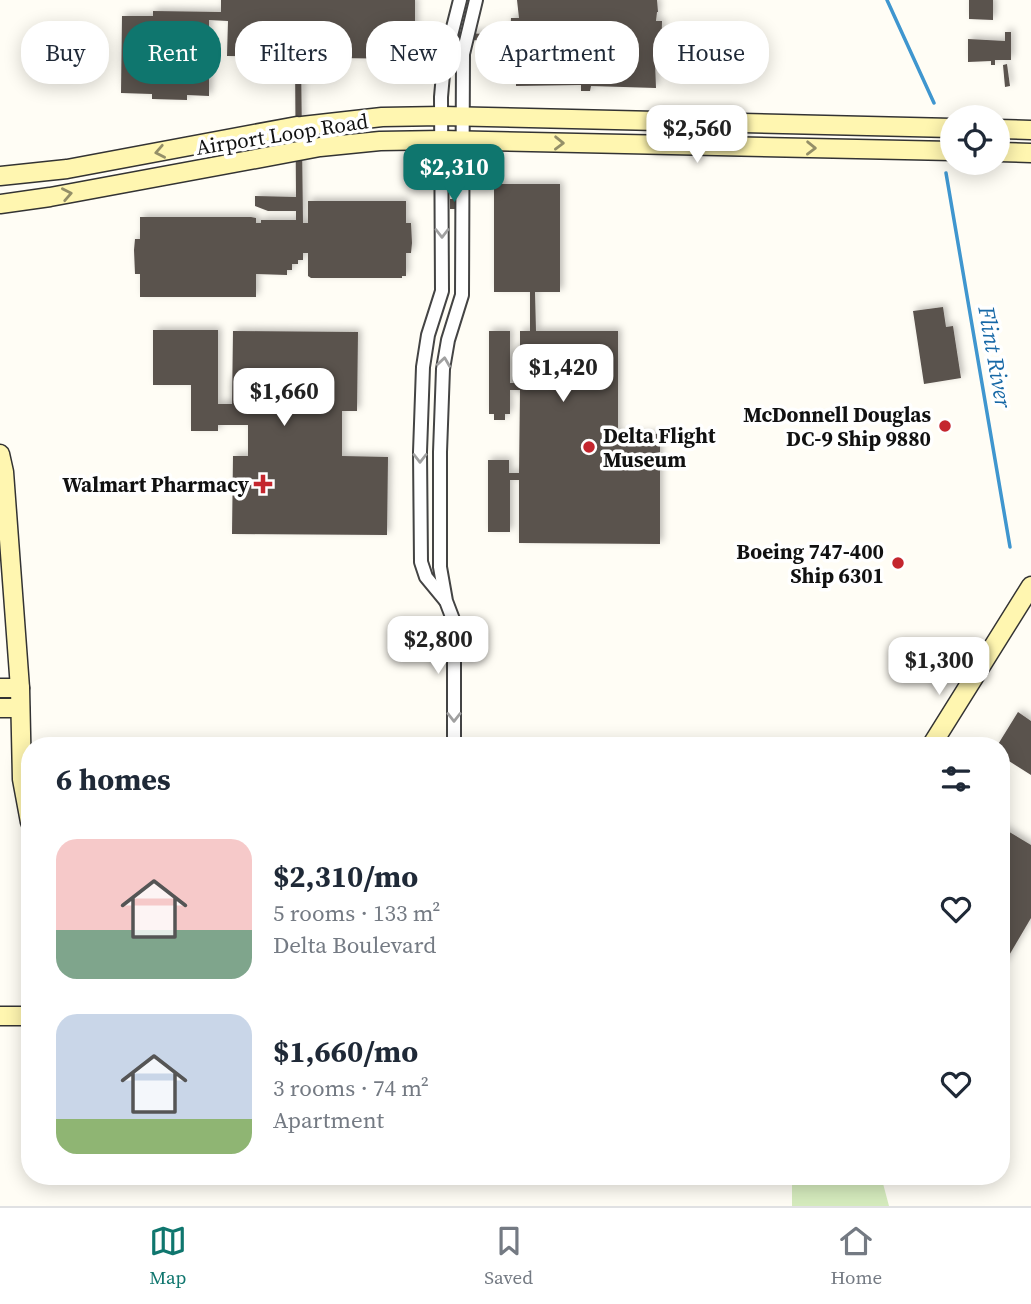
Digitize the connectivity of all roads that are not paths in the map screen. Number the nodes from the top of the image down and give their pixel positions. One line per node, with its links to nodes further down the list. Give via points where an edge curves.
1 (460, 0): 3 (street, via 444,63)
2 (476, 0): 4 (street, via 463,54)
3 (442, 116): 4 (main road, Airport Loop Road); 8 (street); 13 (main road, Airport Loop Road, one-way to 13, via 300,126 67,169)
4 (462, 116): 5 (main road, Airport Loop Road); 9 (street)
5 (940, 128)
6 (1010, 129): 7 (main road)
7 (1031, 130)
8 (442, 140): 9 (main road, Airport Loop Road); 14 (main road, Airport Loop Road, one-way to 8, via 320,147); 17 (street, one-way to 17, via 442,291 423,367 420,548 426,577)
9 (462, 141): 10 (main road, Airport Loop Road, one-way to 10); 17 (street, one-way to 9, via 440,567 440,452 443,369 462,295)
10 (940, 151)
11 (1010, 152): 12 (main road)
12 (1031, 153)
13 (0, 176)
14 (0, 204)
15 (0, 454): 19 (main road)
16 (1031, 586): 23 (main road)
17 (446, 601): 22 (street, one-way to 22, via 454,622)
18 (0, 688): 19 (main road)
19 (20, 688): 21 (main road)
20 (0, 708): 21 (main road)
21 (20, 708): 24 (main road)
22 (454, 737)
23 (937, 737)
24 (21, 744)
25 (0, 1016): 26 (main road)
26 (21, 1016)

